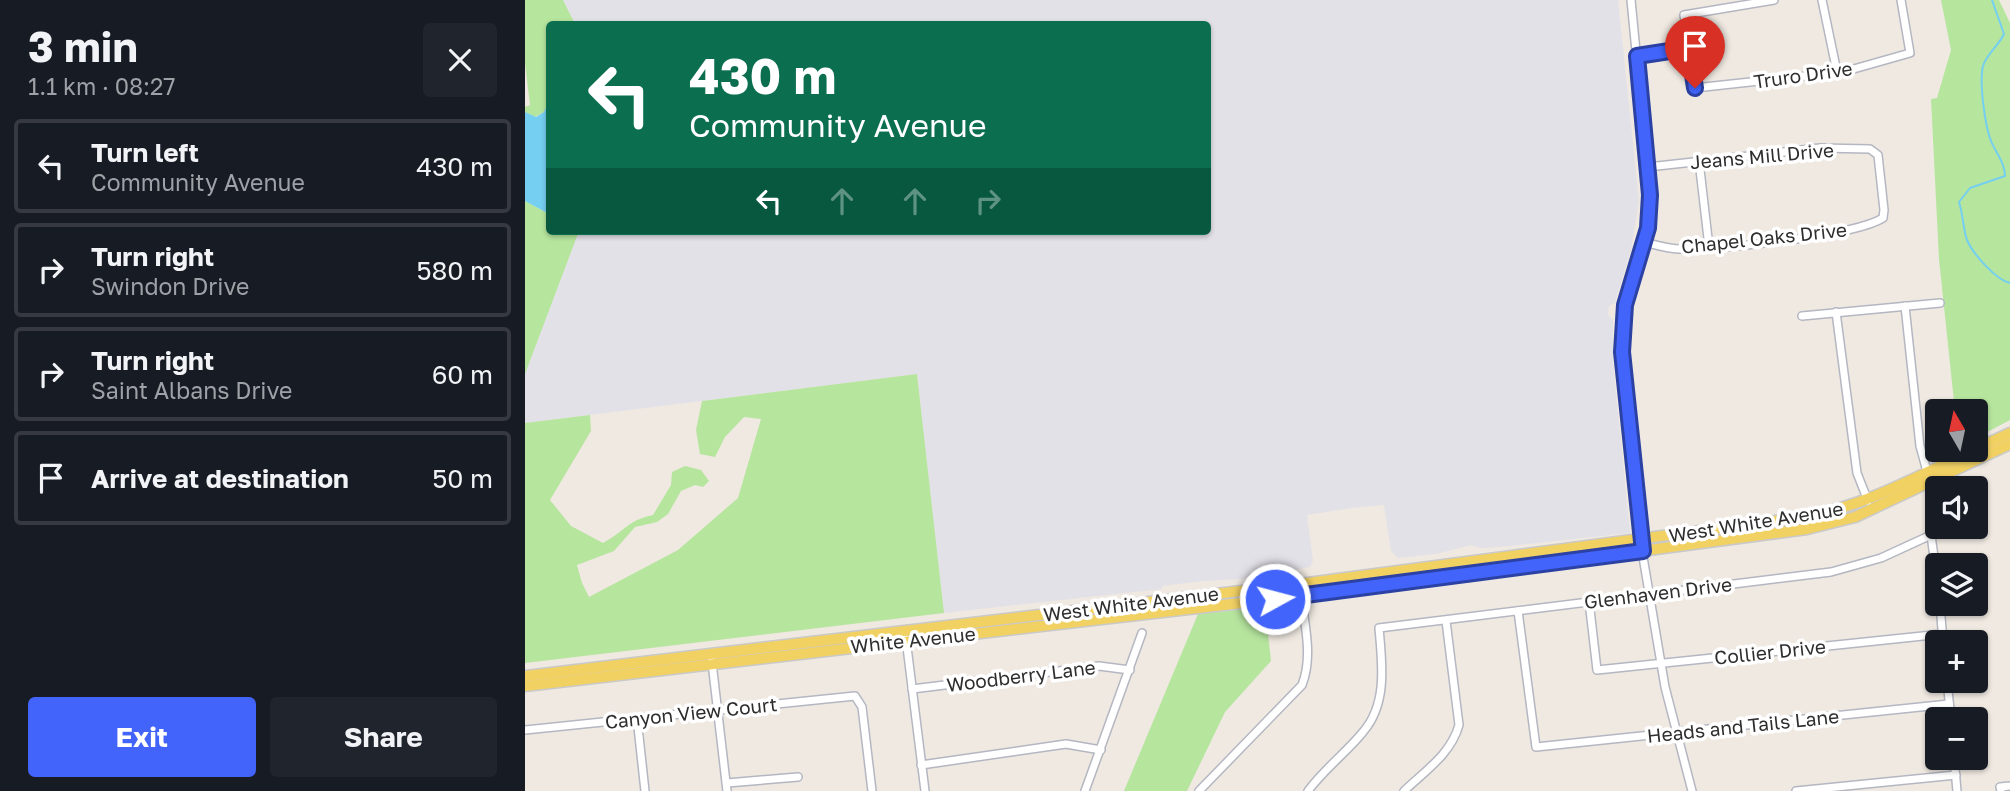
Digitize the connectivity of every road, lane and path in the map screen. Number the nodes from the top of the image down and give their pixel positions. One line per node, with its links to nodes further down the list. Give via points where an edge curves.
1 (1631, 0): 6 (street)
2 (1774, 0): 5 (street, via 1684,15)
3 (1822, 0): 7 (street)
4 (1901, 0): 7 (street, Truro Drive, via 1910,53)
5 (1689, 48): 6 (street); 7 (street, Truro Drive, via 1695,88)
6 (1637, 56): 9 (street)
7 (1837, 72)
8 (1699, 161): 9 (street, Jeans Mill Drive); 10 (street, Jeans Mill Drive, via 1820,148 1875,151); 12 (street)
9 (1648, 167): 11 (street, via 1649,217)
10 (1884, 218): 12 (street, Chapel Oaks Drive, via 1832,233)
11 (1644, 242): 12 (street, Chapel Oaks Drive, via 1679,249); 27 (street, via 1627,295 1622,338)
12 (1709, 247)
13 (1940, 303): 14 (street)
14 (1905, 306): 15 (street); 22 (street, via 1920,446)
15 (1836, 312): 16 (street); 26 (street, via 1857,473)
16 (1802, 316)
17 (2010, 433): 19 (main road, West White Avenue)
18 (2010, 444): 20 (main road, West White Avenue)
19 (1988, 445)
20 (1988, 450)
21 (1957, 462): 23 (main road, West White Avenue)
22 (1929, 476)
23 (1931, 476)
24 (1925, 479): 26 (main road, West White Avenue)
25 (1925, 479): 28 (main road, West White Avenue, via 1855,517 1807,529)
26 (1868, 501): 27 (main road, West White Avenue, via 1804,517)
27 (1641, 540): 28 (street); 30 (main road, West White Avenue)
28 (1643, 551): 31 (street); 32 (main road, West White Avenue)
29 (1933, 553): 31 (street, Glenhaven Drive, via 1931,535 1881,558 1831,572)
30 (1300, 584): 32 (main road); 37 (main road, West White Avenue)
31 (1649, 593): 33 (street, Glenhaven Drive); 40 (street)
32 (1301, 596): 37 (main road, White Avenue); 64 (street, via 1308,661 1302,685)
33 (1589, 601): 34 (street, Glenhaven Drive); 40 (street, Collier Drive, via 1597,670)
34 (1518, 611): 35 (street, Glenhaven Drive); 51 (street, Heads and Tails Lane, via 1536,747)
35 (1446, 621): 65 (street, Glenhaven Drive, via 1379,628 1382,682 1373,715 1364,732); 66 (street, via 1459,725 1443,756)
36 (1142, 634): 41 (street)
37 (905, 636): 39 (main road, White Avenue); 44 (street)
38 (1925, 640): 40 (street, Collier Drive)
39 (711, 659): 42 (main road); 43 (main road, White Avenue); 48 (street)
40 (1661, 664): 51 (street)
41 (1130, 670): 44 (street, Woodberry Lane, via 1099,666); 52 (street)
42 (525, 676)
43 (525, 686)
44 (912, 689): 53 (street)
45 (1948, 693): 46 (street)
46 (1949, 704): 47 (street); 51 (street, Heads and Tails Lane)
47 (1949, 707)
48 (717, 711): 49 (street, Canyon View Court); 58 (street); 61 (street, Canyon View Court, via 857,698)
49 (637, 719): 50 (street, Canyon View Court); 60 (street)
50 (525, 730)
51 (1678, 733): 67 (street)
52 (1101, 750): 53 (street, via 1066,744); 63 (street)
53 (921, 765): 62 (street)
54 (1955, 770): 55 (street)
55 (1956, 775): 68 (street); 69 (street)
56 (798, 776): 58 (street)
57 (2010, 786): 59 (street)
58 (727, 787)
59 (2000, 789)
60 (645, 791)
61 (872, 791)
62 (925, 791)
63 (1085, 791)
64 (1199, 791)
65 (1308, 791)
66 (1404, 791)
67 (1692, 791)
68 (1796, 791)
69 (1957, 791)

